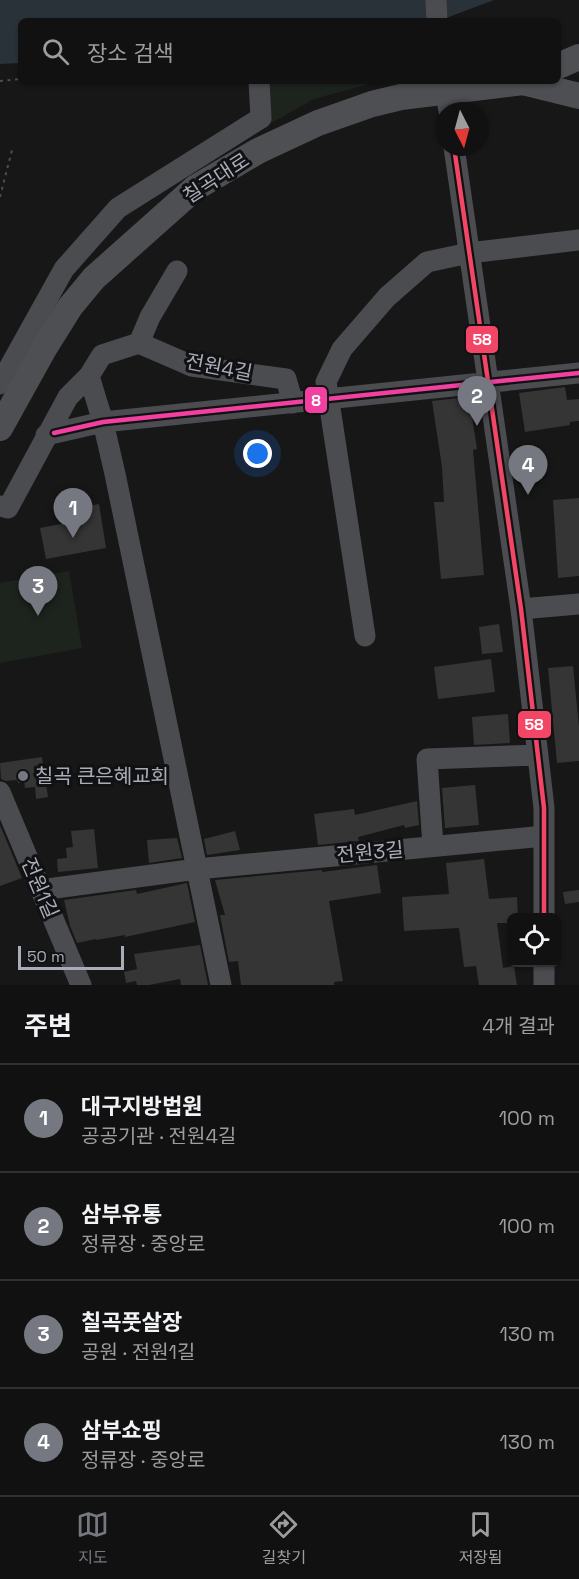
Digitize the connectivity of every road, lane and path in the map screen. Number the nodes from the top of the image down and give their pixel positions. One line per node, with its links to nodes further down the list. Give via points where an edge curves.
1 (436, 0): 2 (street)
2 (437, 18)
3 (579, 57): 4 (main road)
4 (561, 65)
5 (579, 75): 6 (main road)
6 (561, 78)
7 (18, 79): 8 (path)
8 (0, 81)
9 (259, 84): 17 (street, via 261,118)
10 (509, 84): 12 (main road, 칠곡대로)
11 (537, 84): 13 (main road)
12 (446, 95): 18 (main road, 칠곡대로, via 400,97 318,123 258,151 195,188)
13 (579, 96)
14 (12, 150): 16 (path)
15 (455, 156): 20 (street)
16 (0, 197)
17 (118, 208): 18 (street); 26 (street, via 64,269)
18 (163, 216): 30 (main road, 칠곡대로, via 94,278 70,307)
19 (579, 240): 20 (street)
20 (469, 253): 25 (street); 27 (street, via 427,262 387,297 342,349 326,382)
21 (177, 271): 22 (street)
22 (139, 343): 24 (street, via 102,355); 28 (street, 전원4길, via 192,366 286,379)
23 (579, 373): 25 (street, 전원4길)
24 (88, 376): 29 (street); 31 (street, via 68,397)
25 (488, 383): 27 (street, 전원4길); 34 (street)
26 (0, 384)
27 (328, 399): 28 (street, 전원4길); 35 (street)
28 (293, 403): 29 (street, 전원4길)
29 (103, 422): 31 (street, 전원4길); 40 (street)
30 (0, 428)
31 (46, 435): 32 (street)
32 (3, 512)
33 (579, 604): 34 (street)
34 (520, 609): 36 (street)
35 (365, 636)
36 (538, 755): 38 (street); 39 (street, via 427,759)
37 (0, 792): 41 (street, 전원1길)
38 (544, 836): 39 (street, 전원3길); 42 (street)
39 (433, 846): 40 (street, 전원3길)
40 (197, 869): 41 (street, 전원3길); 45 (street)
41 (40, 890): 44 (street, 전원1길)
42 (544, 913)
43 (544, 967): 46 (street)
44 (81, 985)
45 (221, 985)
46 (544, 985)

